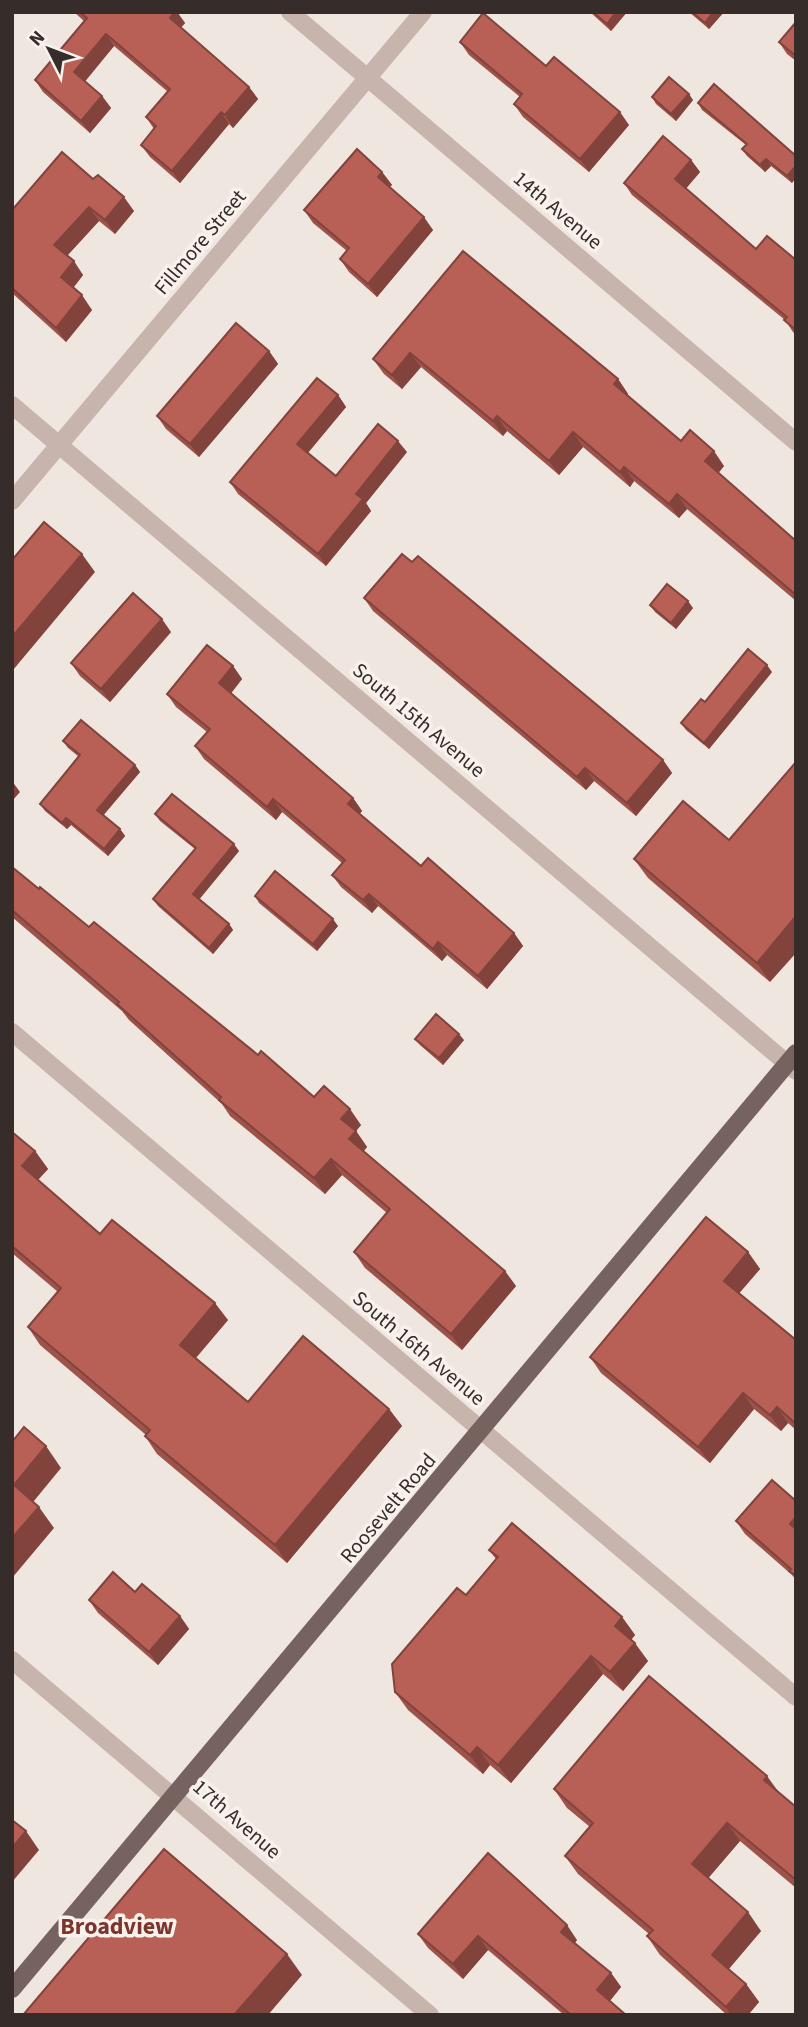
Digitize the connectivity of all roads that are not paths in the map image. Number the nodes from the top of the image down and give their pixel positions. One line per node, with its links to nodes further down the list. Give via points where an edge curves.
1 (290, 12): 3 (street, 14th Avenue)
2 (423, 12): 3 (street, Fillmore Street)
3 (368, 78): 5 (street, 14th Avenue); 6 (street, Fillmore Street)
4 (12, 405): 6 (street, South 15th Avenue)
5 (796, 442)
6 (59, 445): 7 (street, Fillmore Street); 9 (street, South 15th Avenue)
7 (12, 501)
8 (12, 1032): 10 (street, South 16th Avenue)
9 (793, 1063): 10 (main road, Roosevelt Road)
10 (482, 1431): 12 (street, South 16th Avenue); 13 (main road, Roosevelt Road)
11 (12, 1660): 13 (street, 17th Avenue)
12 (796, 1697)
13 (175, 1796): 14 (main road, Roosevelt Road); 15 (street, 17th Avenue)
14 (12, 1989)
15 (430, 2015)

